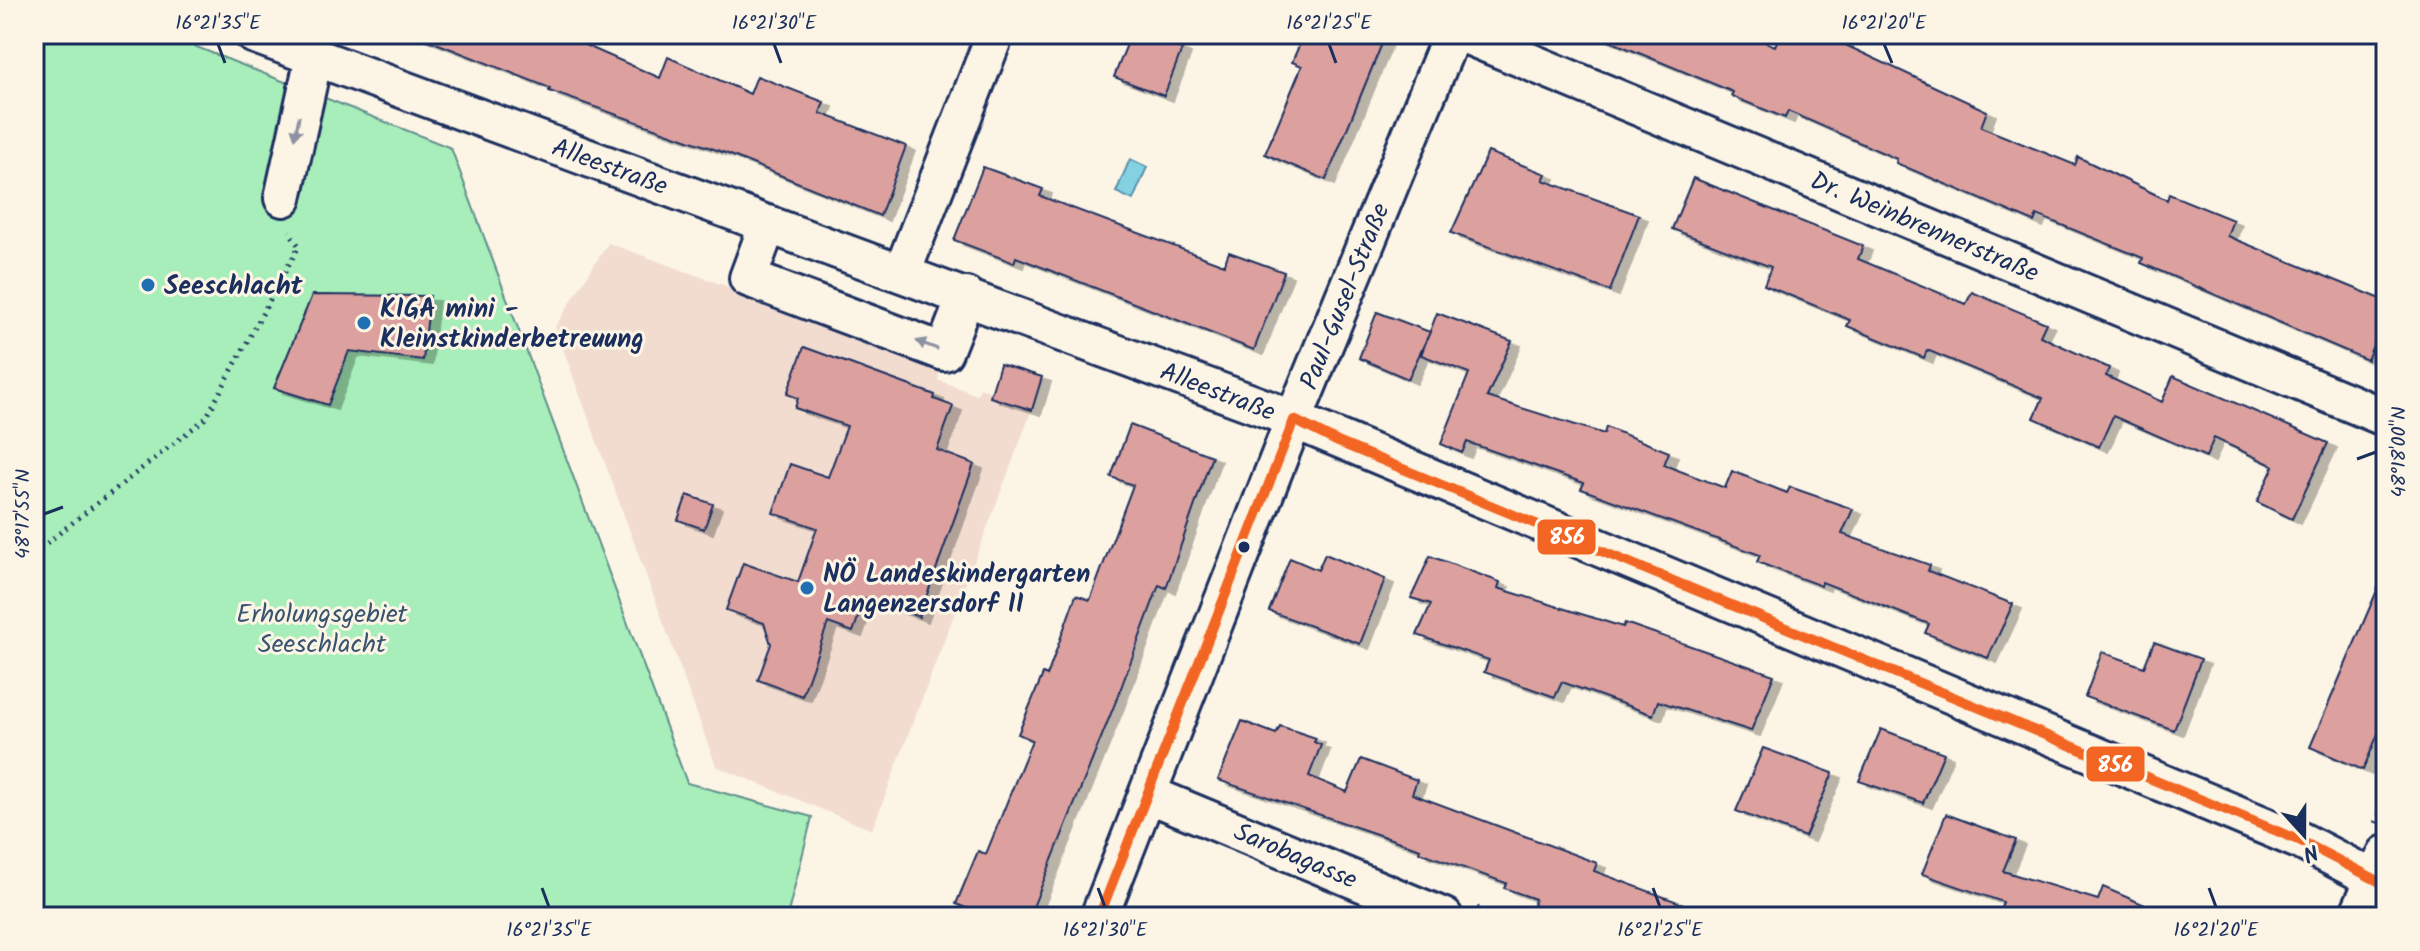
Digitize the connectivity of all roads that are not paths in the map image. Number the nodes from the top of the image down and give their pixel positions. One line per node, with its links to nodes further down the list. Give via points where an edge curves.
1 (253, 34): 5 (street, Alleestraße)
2 (995, 34): 8 (street)
3 (1452, 34): 11 (street, Paul-Gusel-Straße)
4 (1463, 34): 10 (street, Dr. Weinbrennerstraße)
5 (314, 57): 6 (street, one-way to 6); 7 (street, Alleestraße)
6 (283, 210)
7 (768, 224): 8 (street, Alleestraße); 9 (street, one-way to 7, via 944,352 748,278)
8 (902, 273): 9 (street, Alleestraße)
9 (966, 296): 11 (street, Alleestraße)
10 (2386, 418)
11 (1294, 420): 12 (street, Paul-Gusel-Straße); 13 (street, Alleestraße)
12 (1148, 794): 14 (street, Paul-Gusel-Straße); 15 (street, Sarobagasse)
13 (2382, 872): 16 (street)
14 (1099, 917)
15 (1444, 917)
16 (2357, 917)

